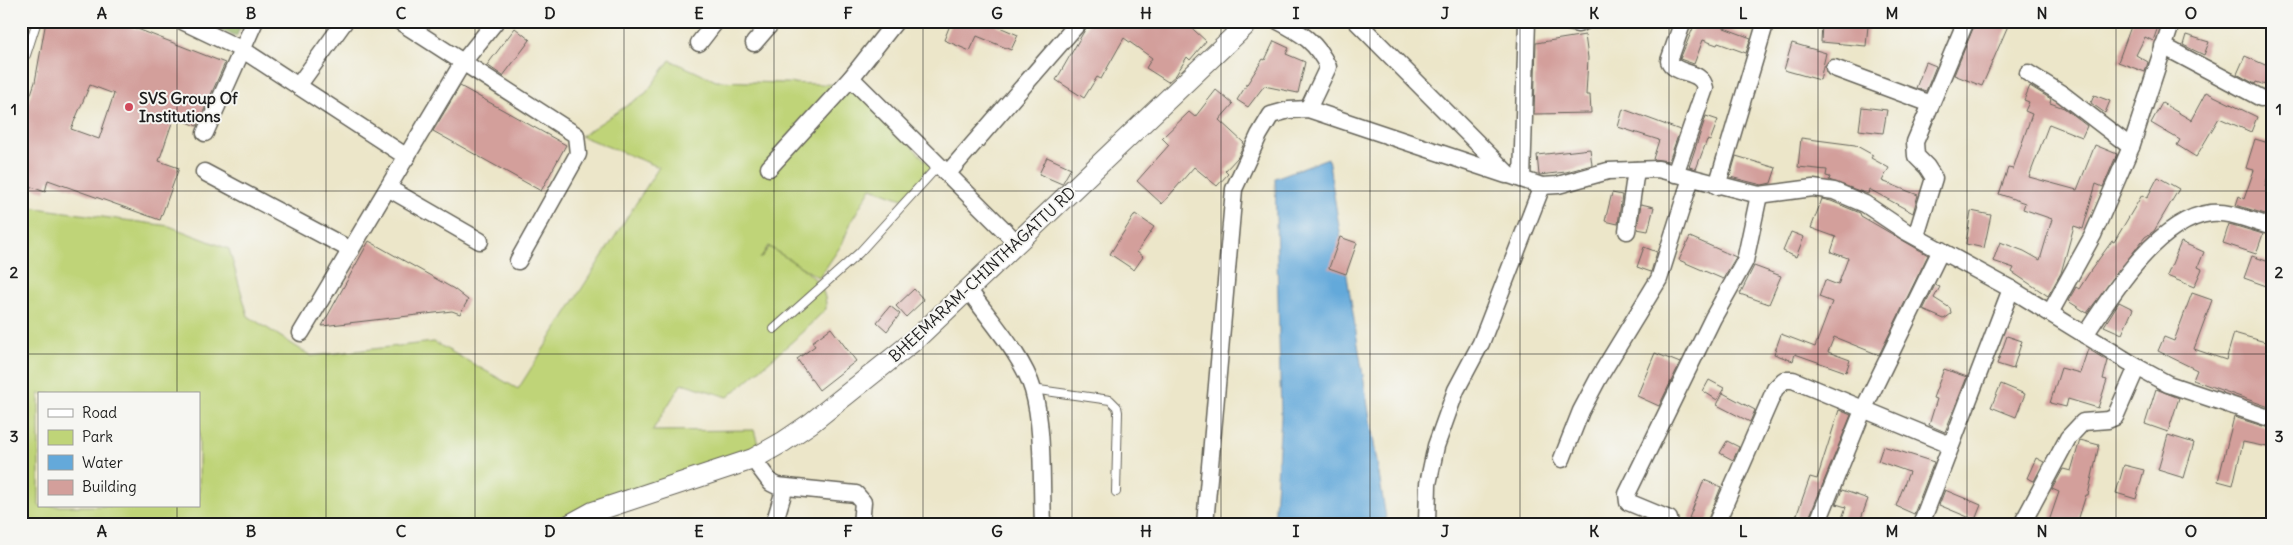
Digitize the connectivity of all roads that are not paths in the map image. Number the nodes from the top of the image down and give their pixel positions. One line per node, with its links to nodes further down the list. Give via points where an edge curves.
1 (36, 21): 25 (lane, via 26,55)
2 (182, 21): 24 (street)
3 (254, 21): 24 (street)
4 (345, 21): 30 (street)
5 (399, 21): 26 (street)
6 (496, 21): 26 (street)
7 (716, 21): 21 (street)
8 (773, 21): 22 (street)
9 (896, 21): 29 (street)
10 (1080, 21): 38 (street)
11 (1250, 21): 51 (street, BHEEMARAM-CHINTHAGATTU RD)
12 (1278, 21): 33 (street, via 1296,30 1320,50 1328,67)
13 (1356, 21): 42 (street)
14 (1527, 21): 42 (street)
15 (1565, 21): 16 (street, via 1578,24)
16 (1584, 21)
17 (1683, 21): 41 (street, via 1669,60 1676,68 1699,77 1705,88)
18 (1766, 21): 44 (street)
19 (1966, 21): 32 (street)
20 (2172, 21): 23 (street)
21 (699, 43)
22 (754, 43)
23 (2163, 46): 31 (street); 35 (street)
24 (243, 50): 30 (street); 34 (street)
25 (21, 58)
26 (464, 62): 36 (street); 54 (street, via 576,135 578,154)
27 (1834, 68): 32 (street)
28 (2028, 73): 35 (street, via 2062,94)
29 (851, 78): 37 (street); 38 (street)
30 (298, 86): 36 (street)
31 (2261, 98)
32 (1931, 104): 49 (street, via 1915,142 1916,156 1934,178)
33 (1308, 109): 42 (street); 74 (street, via 1272,115 1234,189)
34 (204, 133)
35 (2131, 147): 57 (street, via 2093,235)
36 (407, 157): 45 (street)
37 (769, 168)
38 (944, 169): 51 (street); 58 (lane)
39 (1636, 170): 41 (street, via 1658,169); 43 (street, via 1608,171 1558,185); 48 (street)
40 (204, 172): 52 (street)
41 (1683, 176): 44 (street); 67 (street, via 1659,279 1581,411)
42 (1515, 177): 43 (street)
43 (1542, 186): 75 (street, via 1480,342 1456,390 1436,446 1428,484)
44 (1717, 186): 46 (street)
45 (388, 188): 50 (street); 52 (street)
46 (1759, 196): 49 (street, via 1814,188 1834,191 1865,204); 76 (street, via 1745,261 1713,318 1627,494 1628,502 1669,519)
47 (2271, 225): 60 (street, via 2224,213 2210,213 2174,229 2154,243 2113,292)
48 (1628, 231)
49 (1916, 236): 53 (street)
50 (480, 240)
51 (1017, 243): 56 (street, BHEEMARAM-CHINTHAGATTU RD)
52 (351, 250): 59 (street)
53 (1941, 250): 55 (street); 63 (street)
54 (518, 261)
55 (2011, 289): 57 (street); 65 (street)
56 (968, 290): 62 (street, via 1014,354); 66 (street, BHEEMARAM-CHINTHAGATTU RD, via 915,340 811,423)
57 (2050, 313): 60 (street)
58 (774, 329)
59 (301, 333)
60 (2085, 335): 61 (street)
61 (2137, 367): 64 (street, via 2168,384); 80 (street, via 2116,417 2083,422 2068,438)
62 (1032, 389): 69 (lane, via 1115,403 1118,412); 73 (street, via 1038,412)
63 (1864, 408): 65 (street); 77 (street, via 1793,380 1779,382); 78 (street)
64 (2272, 419)
65 (1950, 446): 79 (street)
66 (753, 459): 68 (street, via 771,483); 70 (street, BHEEMARAM-CHINTHAGATTU RD, via 593,512)
67 (1562, 460)
68 (785, 487): 71 (street); 72 (street, via 856,494 863,502)
69 (1116, 492)
70 (571, 524)
71 (774, 524)
72 (861, 524)
73 (1043, 524)
74 (1205, 524)
75 (1427, 524)
76 (1670, 524)
77 (1716, 524)
78 (1817, 524)
79 (1921, 524)
80 (2022, 524)

